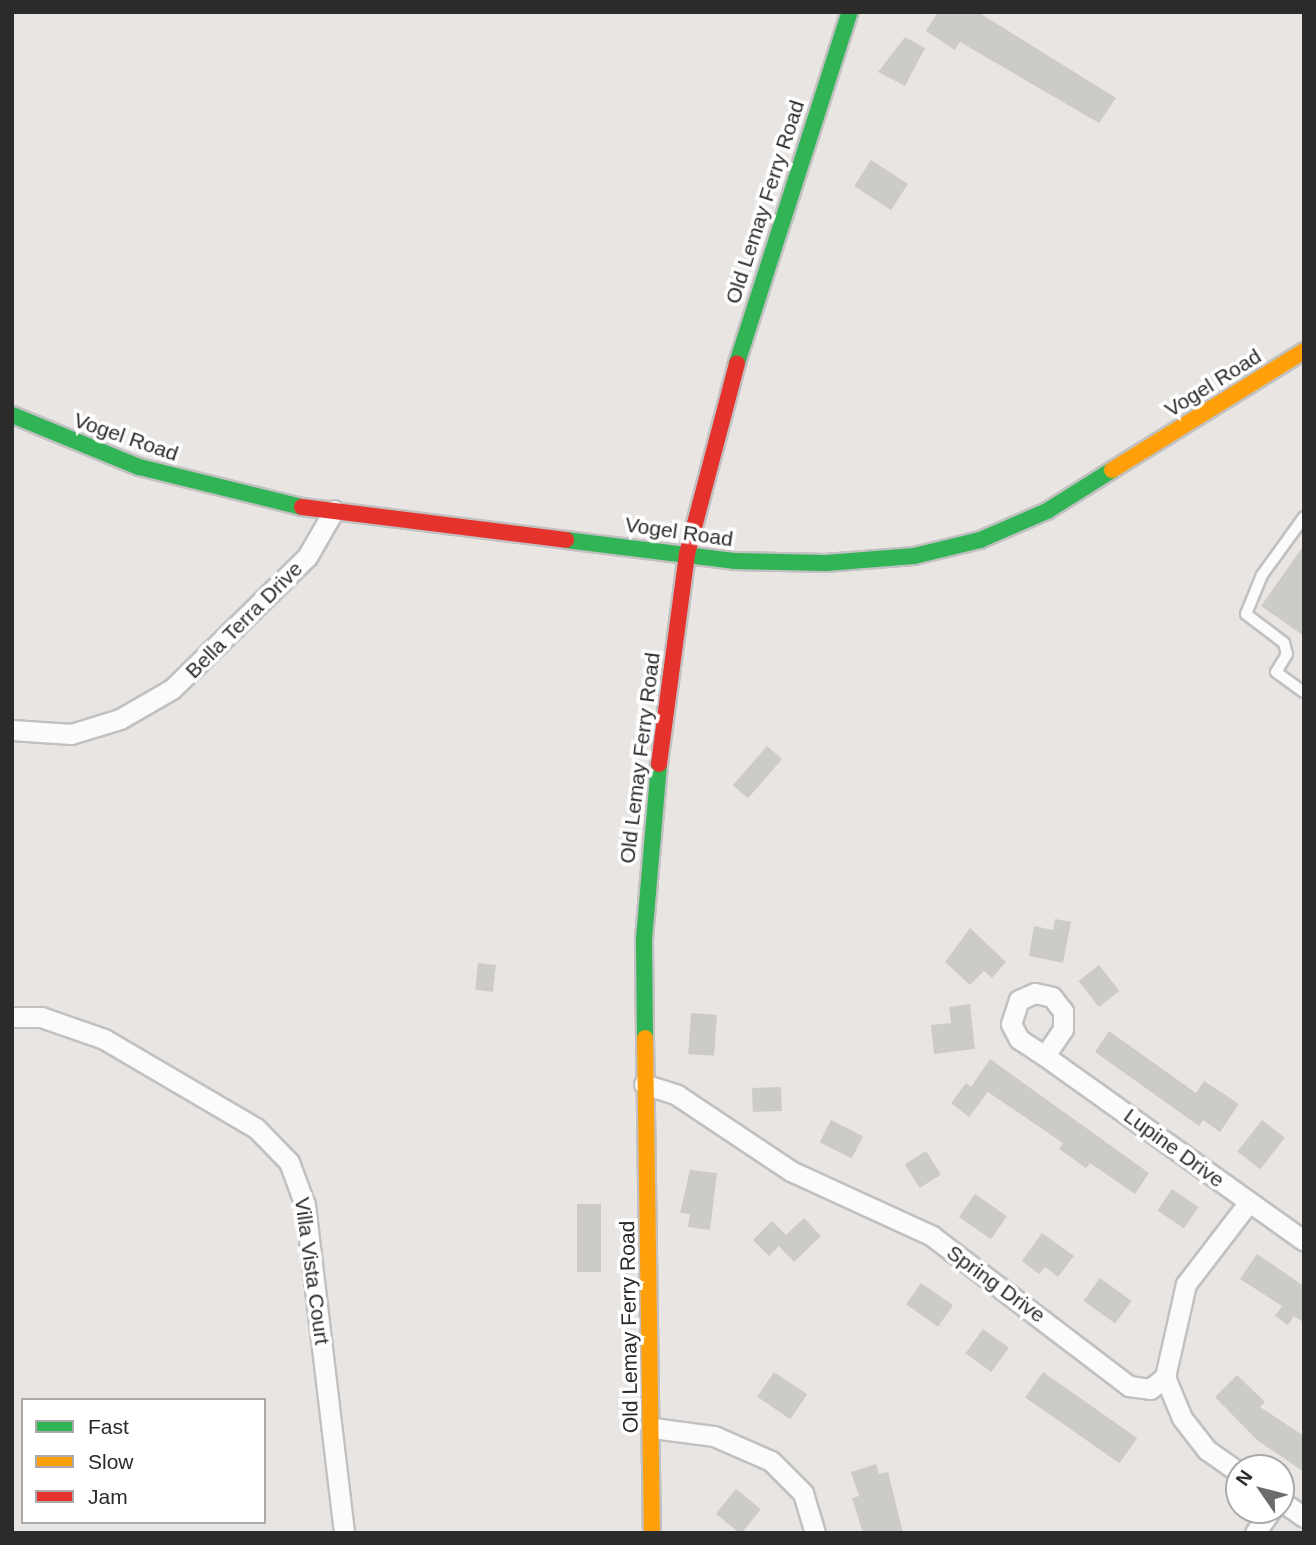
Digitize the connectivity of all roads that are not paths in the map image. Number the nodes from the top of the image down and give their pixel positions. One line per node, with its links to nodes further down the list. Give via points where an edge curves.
1 (850, 12): 6 (main road, Old Lemay Ferry Road, via 732,370)
2 (1304, 351): 6 (main road, Vogel Road, via 1047,511 980,540 915,556 826,564)
3 (12, 415): 4 (main road, Vogel Road, via 139,467 273,503)
4 (334, 509): 6 (main road, Vogel Road); 8 (street, Bella Terra Drive, via 307,558 172,689 120,719 71,734)
5 (1304, 517): 7 (lane, via 1262,575 1246,614 1284,643 1287,654 1276,672)
6 (687, 554): 11 (main road, Old Lemay Ferry Road, via 647,878)
7 (1304, 692)
8 (12, 730)
9 (12, 1017): 17 (street, Villa Vista Court, via 41,1017 104,1039 246,1121 289,1162 305,1205)
10 (1045, 1056): 12 (street, Lupine Drive)
11 (644, 1084): 14 (street, Spring Drive, via 677,1095 791,1171 932,1236 1129,1386 1150,1389); 15 (main road, Old Lemay Ferry Road)
12 (1249, 1202): 13 (street, Lupine Drive); 14 (street, via 1185,1284)
13 (1304, 1241)
14 (1165, 1377): 16 (street, via 1182,1418 1207,1450)
15 (653, 1428): 18 (main road, Old Lemay Ferry Road); 19 (street, via 714,1436 771,1461 803,1493)
16 (1225, 1462)
17 (344, 1533)
18 (652, 1533)
19 (814, 1533)

